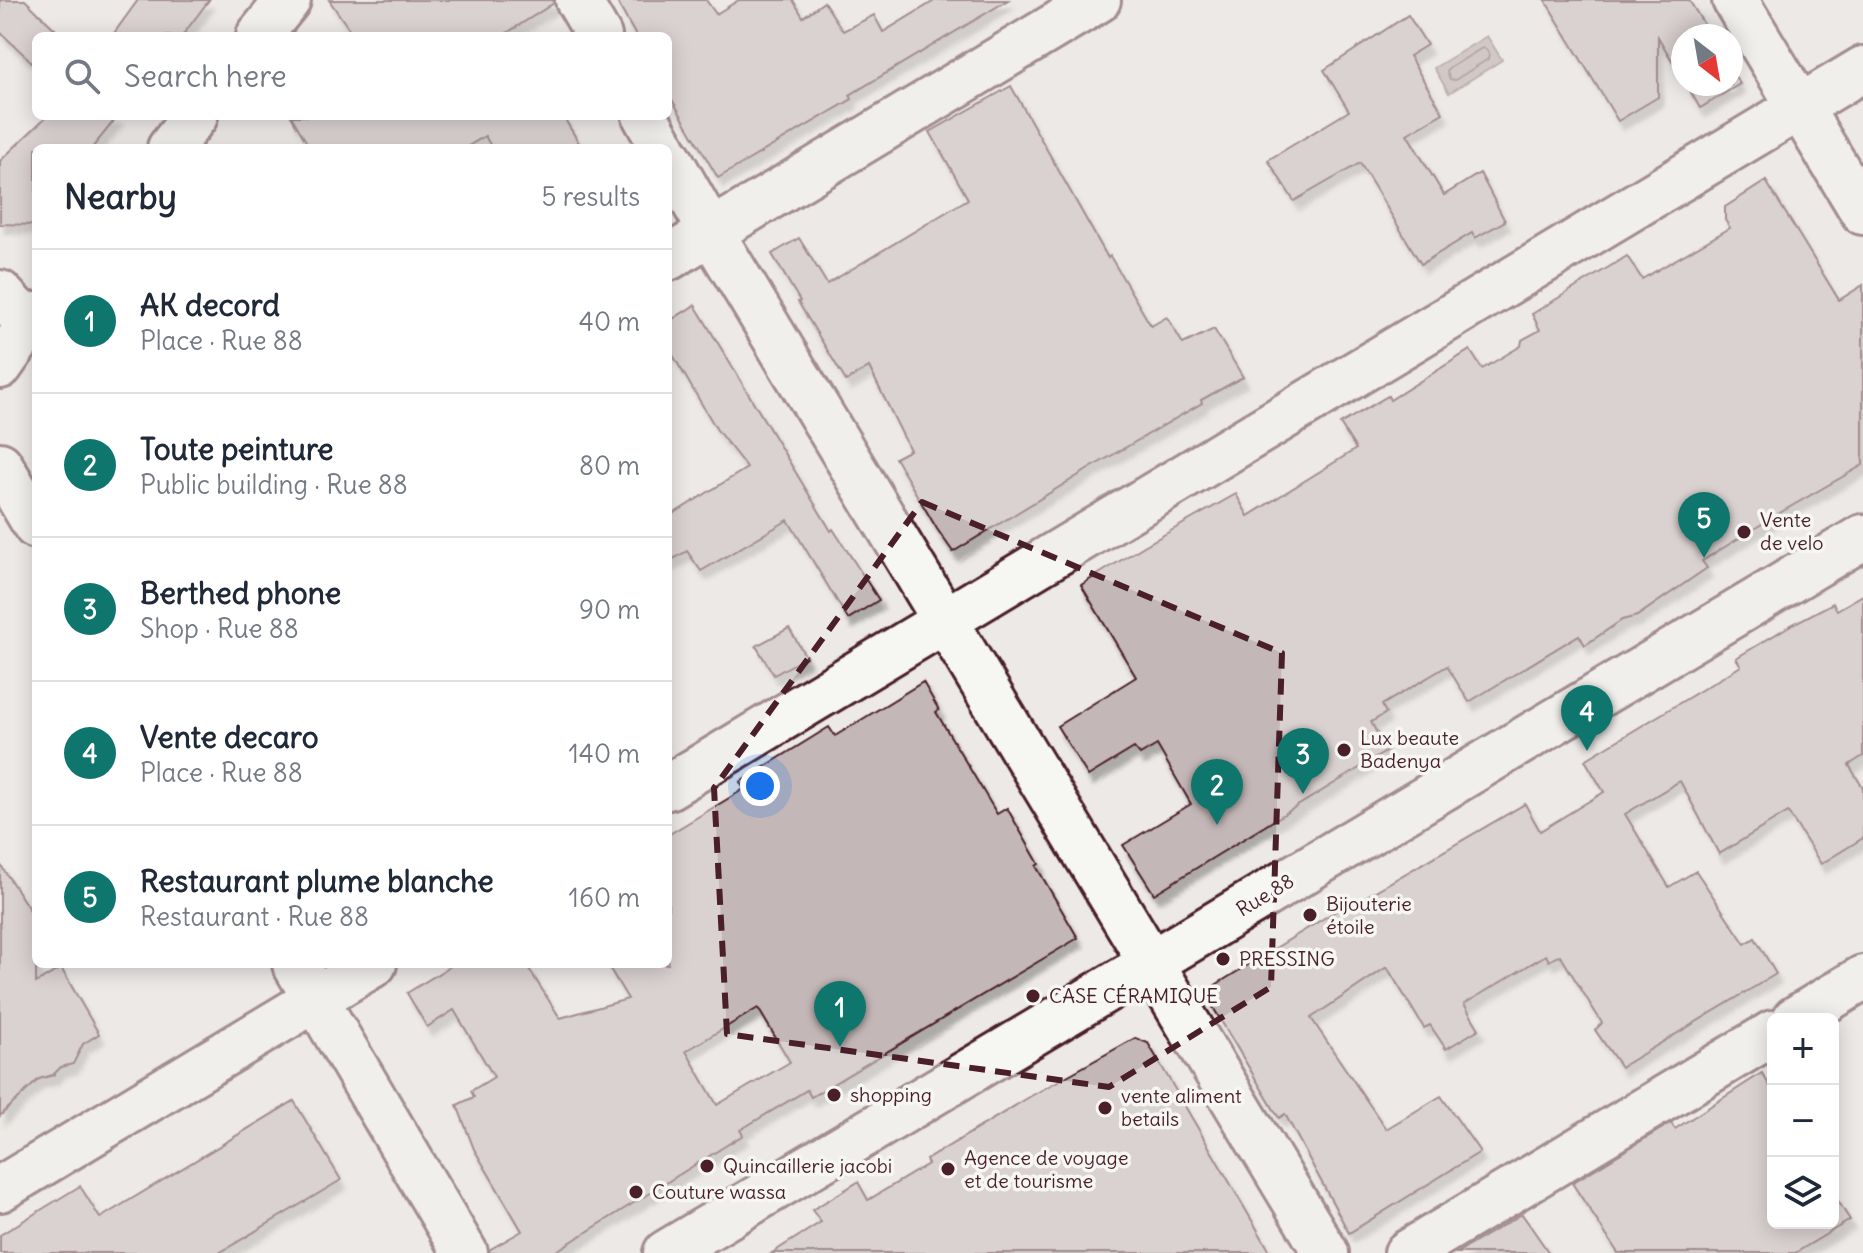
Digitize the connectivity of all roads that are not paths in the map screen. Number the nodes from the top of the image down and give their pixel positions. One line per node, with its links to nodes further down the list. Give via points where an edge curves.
1 (288, 0): 5 (street)
2 (578, 0): 6 (street)
3 (1098, 0): 15 (street)
4 (1735, 0): 8 (street)
5 (262, 32)
6 (597, 32)
7 (1863, 69): 8 (street)
8 (1800, 107): 14 (street); 22 (street)
9 (192, 120): 11 (street)
10 (647, 120): 12 (street)
11 (173, 144)
12 (661, 144)
13 (672, 163): 15 (street)
14 (1863, 212)
15 (711, 232): 16 (street); 22 (street)
16 (672, 256)
17 (22, 311): 18 (street)
18 (0, 366)
19 (0, 465): 20 (street)
20 (32, 519)
21 (1863, 537): 24 (street, Rue 88)
22 (945, 621): 23 (street); 24 (street)
23 (672, 785)
24 (1151, 963): 32 (street, Rue 88); 33 (street)
25 (359, 968): 27 (street)
26 (1863, 978): 28 (street)
27 (305, 982): 30 (street); 31 (street)
28 (1805, 1013)
29 (1767, 1037): 34 (street)
30 (0, 1189)
31 (465, 1253)
32 (666, 1253)
33 (1326, 1253)
34 (1407, 1253)

